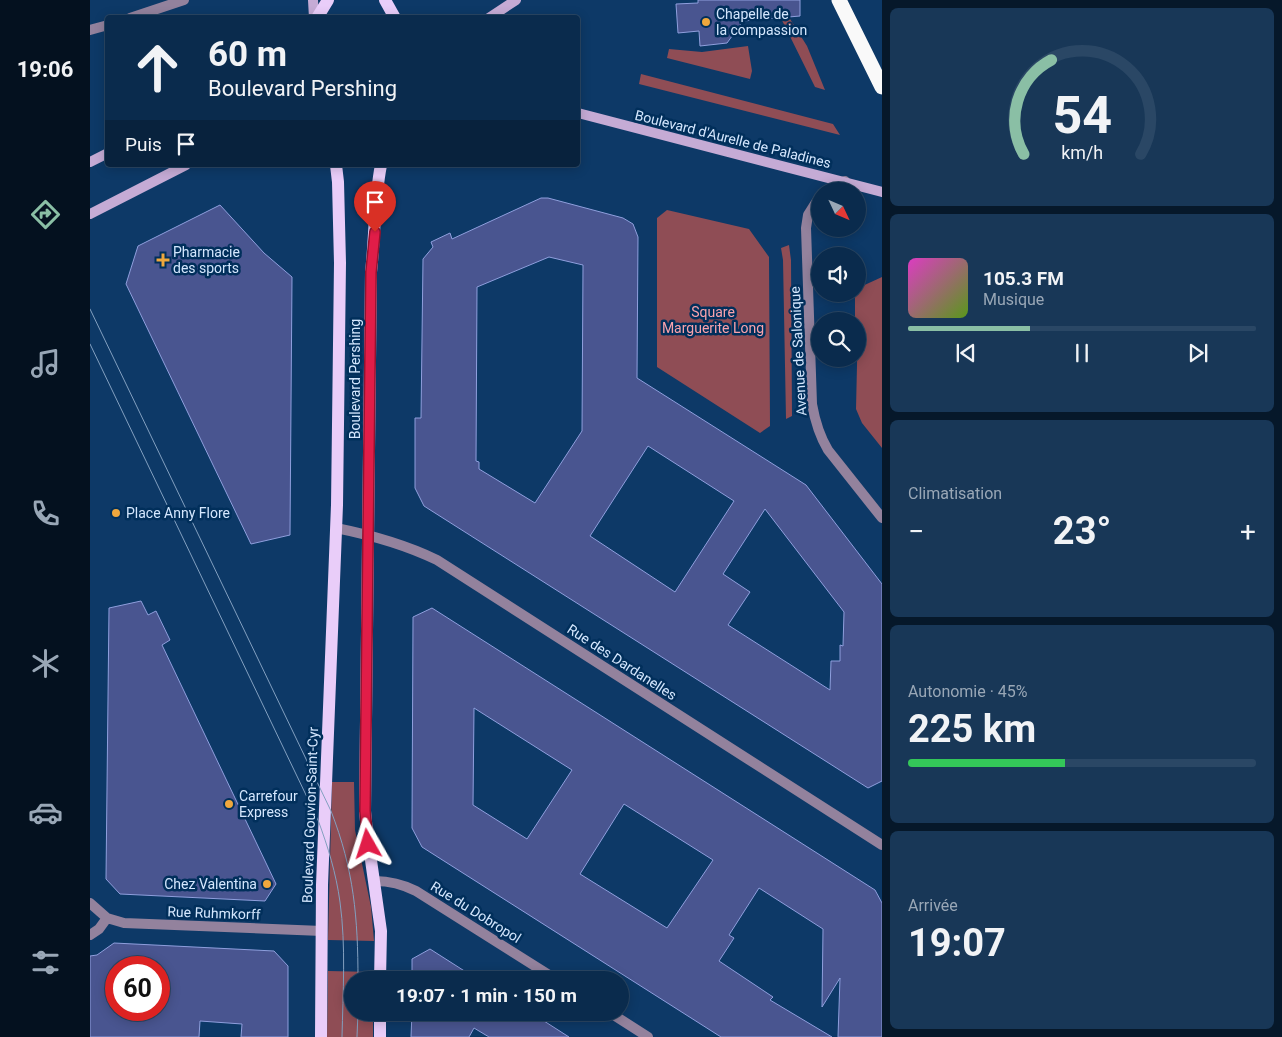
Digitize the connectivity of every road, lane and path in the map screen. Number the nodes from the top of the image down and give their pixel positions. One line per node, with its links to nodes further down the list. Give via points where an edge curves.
1 (184, 0): 8 (street)
2 (313, 0): 9 (street)
3 (322, 0): 10 (main road)
4 (328, 0): 11 (main road)
5 (385, 0): 12 (main road)
6 (516, 0): 13 (street)
7 (839, 0): 16 (highway)
8 (139, 15)
9 (315, 15)
10 (316, 15)
11 (317, 15)
12 (394, 15)
13 (493, 15)
14 (105, 26): 15 (street)
15 (90, 30)
16 (882, 87)
17 (580, 114): 23 (street, Boulevard d'Aurelle de Paladines)
18 (105, 154): 19 (street)
19 (90, 162)
20 (182, 167): 26 (street)
21 (336, 167): 28 (main road, Boulevard Pershing, via 340,263)
22 (381, 167): 29 (main road, Boulevard Pershing, via 371,272)
23 (845, 181): 24 (street, Boulevard d'Aurelle de Paladines)
24 (882, 192)
25 (811, 210): 27 (street, Avenue de Salonique, via 806,228 814,418 828,450)
26 (90, 214)
27 (882, 518)
28 (336, 528): 29 (street, Rue des Dardanelles); 30 (main road, Boulevard Pershing)
29 (368, 534): 31 (street, Rue des Dardanelles, via 411,547 437,560); 32 (main road, Boulevard Pershing, via 365,811)
30 (333, 593): 35 (main road, Boulevard Gouvion-Saint-Cyr)
31 (882, 845)
32 (375, 880): 37 (main road, via 381,931); 38 (street, Rue du Dobropol, via 404,885 416,891)
33 (90, 903): 34 (street, Rue Ruhmkorff)
34 (107, 918): 35 (street, Rue Ruhmkorff, via 124,923); 36 (street, via 99,930)
35 (322, 931): 41 (main road, Boulevard Gouvion-Saint-Cyr)
36 (90, 935)
37 (380, 971)
38 (543, 971)
39 (380, 1021): 42 (main road)
40 (623, 1021): 43 (street)
41 (320, 1037)
42 (380, 1037)
43 (648, 1037)

